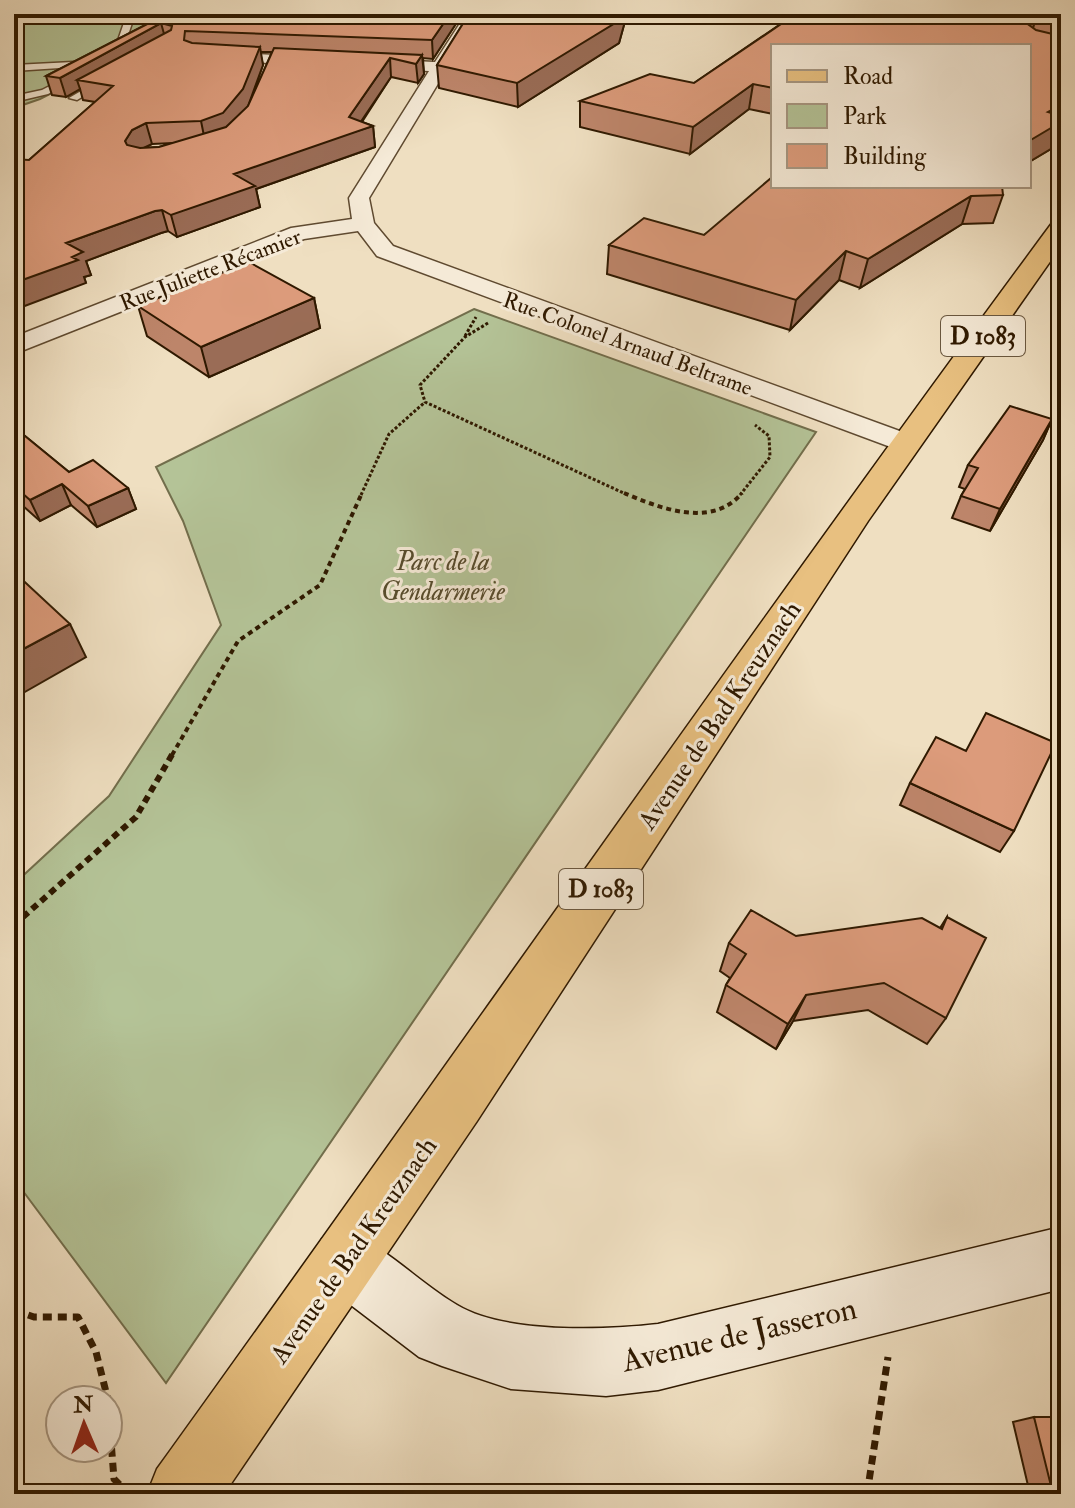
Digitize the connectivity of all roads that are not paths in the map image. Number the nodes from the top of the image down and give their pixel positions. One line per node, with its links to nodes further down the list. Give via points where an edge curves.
1 (131, 14): 5 (lane, via 118,53)
2 (460, 14): 3 (lane)
3 (473, 14): 6 (street)
4 (197, 54): 6 (street, via 271,63)
5 (100, 63): 7 (lane); 10 (lane, via 45,92)
6 (441, 67): 11 (street, via 359,198)
7 (14, 68)
8 (113, 77): 9 (lane)
9 (74, 98)
10 (14, 99)
11 (363, 224): 13 (street, Rue Juliette Récamier, via 299,233); 14 (street, Rue Colonel Arnaud Beltrame, via 385,251)
12 (1061, 228): 14 (main road, Avenue de Bad Kreuznach / D 1083)
13 (14, 346)
14 (906, 443): 16 (main road, Avenue de Bad Kreuznach / D 1083)
15 (1061, 1258): 16 (main road, Avenue de Jasseron, via 658,1357 606,1363 511,1356 442,1334)
16 (344, 1261): 17 (main road, Avenue de Bad Kreuznach / D 1083)
17 (167, 1490)

